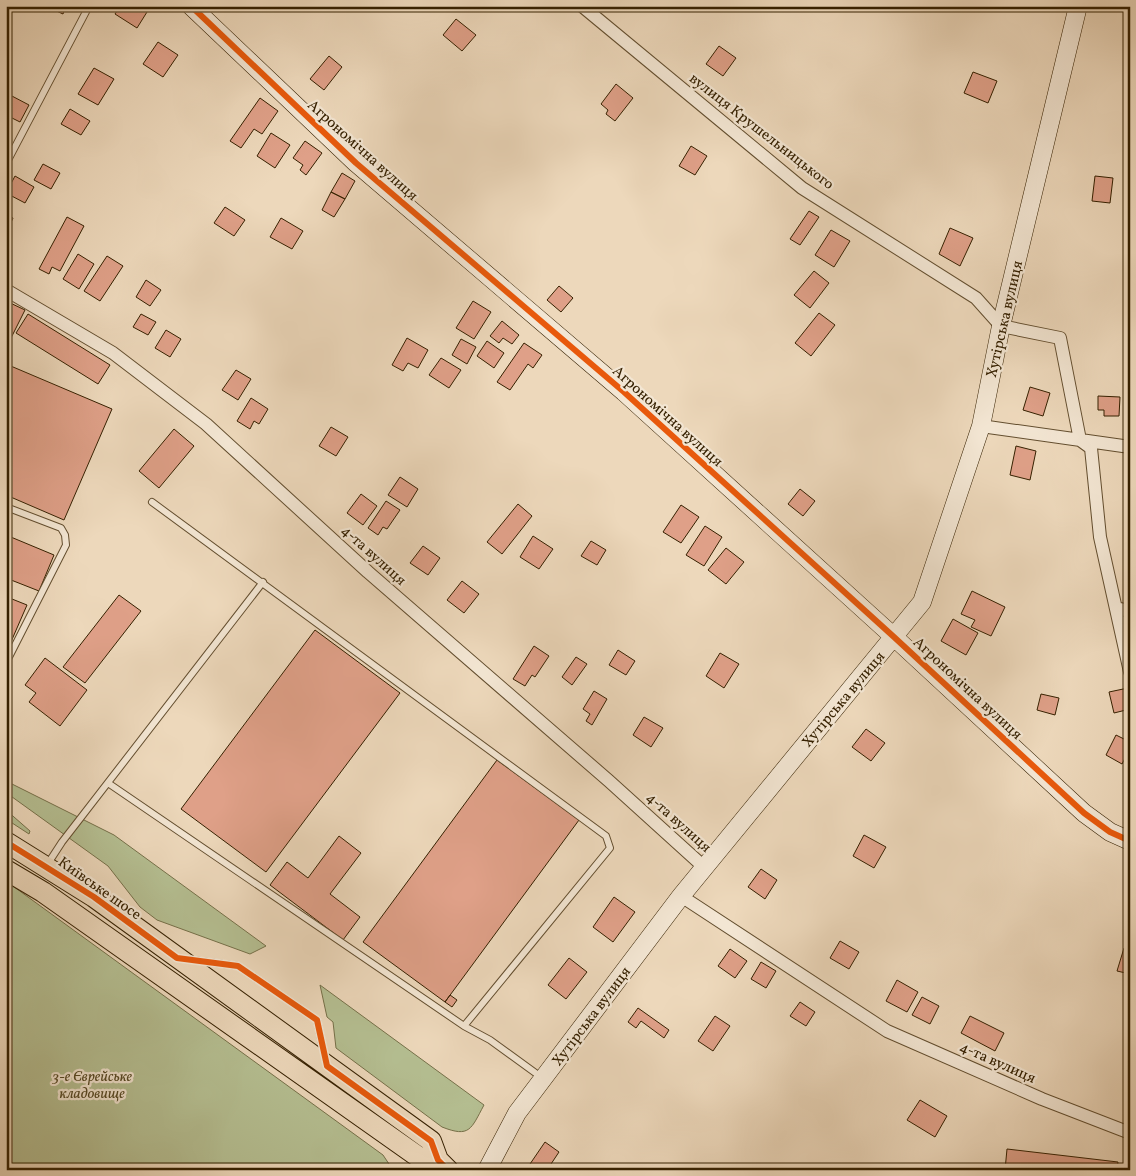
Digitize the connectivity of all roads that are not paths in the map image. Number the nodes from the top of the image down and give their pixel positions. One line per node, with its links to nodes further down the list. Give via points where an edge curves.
1 (89, 6): 5 (lane)
2 (191, 6): 16 (main road, Агрономічна вулиця, via 356,163 624,392)
3 (1078, 6): 7 (main road, Хутірська вулиця)
4 (586, 8): 7 (street, вулиця Крушельницького, via 802,188 976,298)
5 (6, 164)
6 (6, 290): 23 (street, 4-та вулиця, via 113,353 206,424 368,572)
7 (1001, 326): 8 (main road, Хутірська вулиця); 9 (street, via 1060,338)
8 (981, 426): 9 (street); 16 (main road, Хутірська вулиця, via 922,602)
9 (1080, 440): 10 (street); 14 (street, via 1091,448 1100,537)
10 (1130, 446)
11 (152, 502): 13 (lane)
12 (6, 506): 17 (lane, via 61,528 66,545)
13 (263, 582): 19 (lane); 27 (lane, via 606,836 610,848)
14 (1116, 608): 15 (street); 18 (street)
15 (1130, 610)
16 (894, 637): 20 (main road, Агрономічна вулиця, via 1084,813 1110,832); 23 (main road, Хутірська вулиця)
17 (6, 663)
18 (1130, 672)
19 (108, 783): 22 (lane); 27 (lane)
20 (1130, 841)
21 (6, 842): 22 (main road, Київське шосе)
22 (46, 866): 26 (main road, Київське шосе)
23 (704, 867): 25 (main road, Хутірська вулиця)
24 (6, 870): 31 (main road, via 43,892 420,1158)
25 (681, 896): 29 (main road, Хутірська вулиця); 30 (street, 4-та вулиця, via 887,1031 1042,1099)
26 (177, 958): 28 (main road, Київське шосе); 28 (lane, via 238,966 317,1020)
27 (464, 1026): 29 (lane, via 490,1040)
28 (327, 1066): 31 (main road, Київське шосе, via 432,1141)
29 (543, 1078): 32 (main road, Хутірська вулиця, via 517,1113)
30 (1130, 1133)
31 (443, 1165)
32 (487, 1170)

